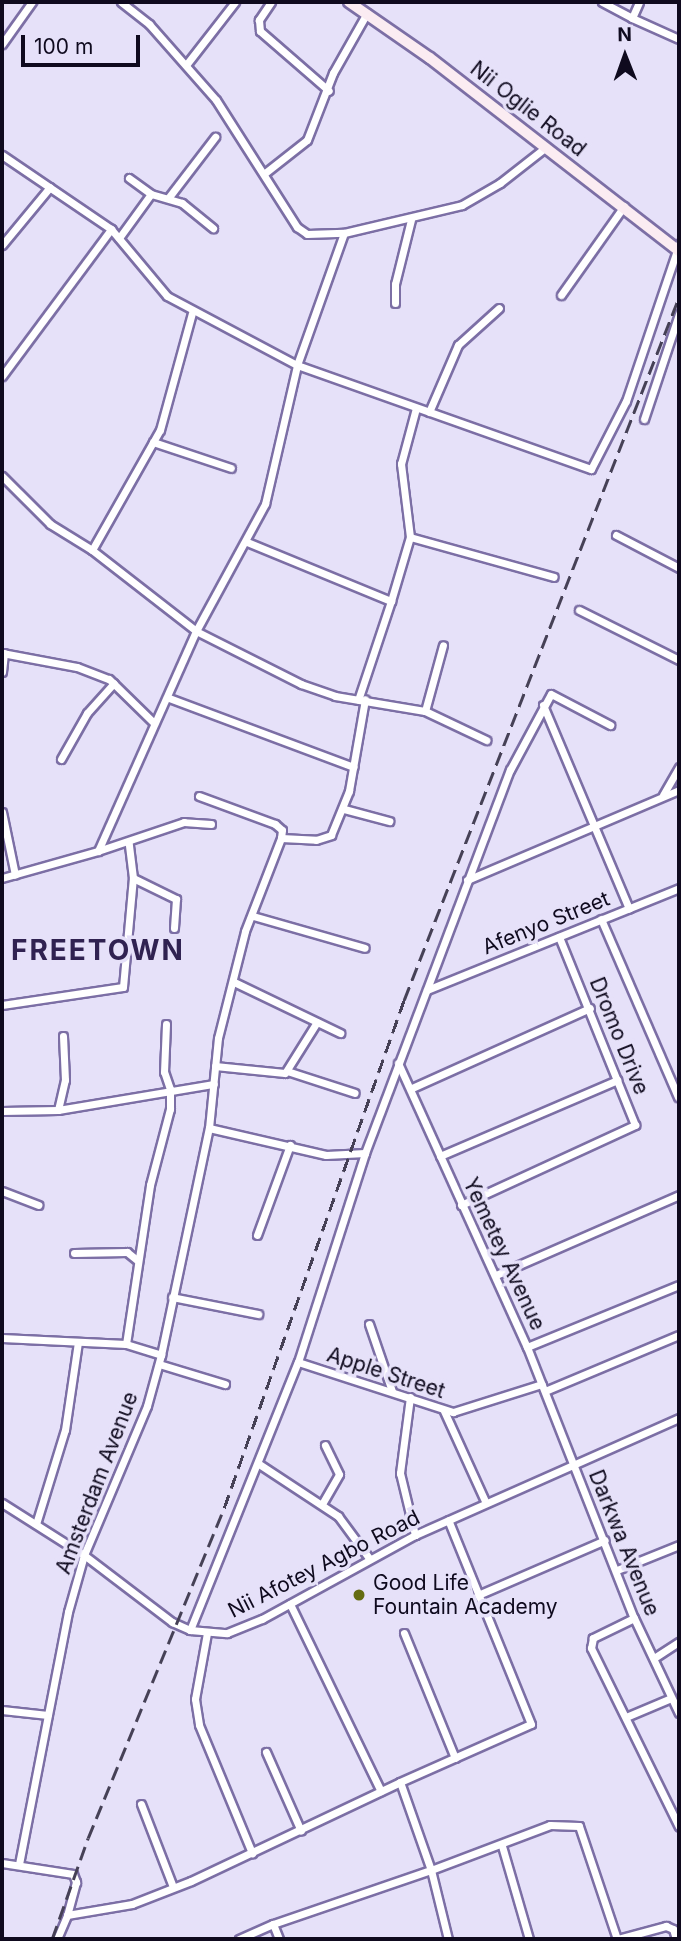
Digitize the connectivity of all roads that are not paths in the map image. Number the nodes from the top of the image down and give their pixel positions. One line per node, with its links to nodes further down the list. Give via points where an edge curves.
1 (32, 2): 11 (street)
2 (121, 2): 12 (street, via 149,24)
3 (235, 2): 12 (street)
4 (271, 2): 13 (street, via 259,20 260,31)
5 (351, 2): 8 (street, Nii Oglie Road)
6 (602, 2): 9 (street)
7 (639, 2): 9 (street)
8 (367, 13): 13 (street, via 333,73); 15 (street, Nii Oglie Road)
9 (632, 18): 10 (street)
10 (679, 39)
11 (2, 44)
12 (186, 65): 17 (street, via 216,100)
13 (329, 91): 17 (street, via 307,140)
14 (215, 137): 21 (street)
15 (546, 148): 22 (street, Nii Oglie Road); 23 (street, via 489,191)
16 (2, 155): 19 (street)
17 (265, 173): 26 (street, via 302,231)
18 (129, 178): 20 (street)
19 (50, 187): 25 (street); 28 (street)
20 (151, 194): 21 (street); 27 (street)
21 (169, 197): 24 (street)
22 (624, 206): 29 (street, Nii Oglie Road); 30 (street)
23 (411, 220): 26 (street); 31 (street, via 395,284)
24 (213, 228)
25 (111, 229): 27 (street); 37 (street)
26 (344, 233): 36 (street)
27 (119, 238): 33 (street, via 154,283)
28 (2, 246)
29 (679, 248): 39 (street, via 626,401 595,466 587,469)
30 (561, 295)
31 (395, 303)
32 (499, 308): 39 (street, via 458,345)
33 (192, 313): 36 (street); 41 (street)
34 (679, 314): 35 (street)
35 (676, 334): 40 (street)
36 (297, 365): 38 (street); 46 (street, via 270,486)
37 (2, 376)
38 (416, 408): 39 (street); 45 (street, via 401,464)
39 (429, 412)
40 (644, 419)
41 (153, 442): 42 (street); 47 (street)
42 (231, 468)
43 (2, 476): 47 (street, via 50,524)
44 (616, 535): 48 (street)
45 (410, 537): 49 (street); 50 (street)
46 (247, 542): 50 (street); 52 (street)
47 (92, 550): 52 (street)
48 (679, 568)
49 (554, 577)
50 (391, 601): 59 (street)
51 (579, 610): 55 (street)
52 (196, 631): 58 (street); 59 (street, via 301,684)
53 (443, 645): 61 (street)
54 (3, 653): 56 (street); 57 (street, via 77,667)
55 (679, 660)
56 (2, 672)
57 (114, 683): 62 (street); 65 (street, via 87,713)
58 (169, 698): 62 (street); 66 (street, via 199,713)
59 (361, 699): 61 (street); 66 (street)
60 (543, 705): 63 (street, via 551,694 558,695); 75 (street); 82 (street, via 510,770)
61 (425, 711): 64 (street)
62 (154, 723): 78 (street)
63 (610, 725)
64 (486, 740)
65 (61, 759)
66 (354, 766): 71 (street)
67 (679, 767): 69 (street)
68 (679, 790): 69 (street)
69 (663, 795): 75 (street)
70 (199, 796): 76 (street, via 275,824 282,830)
71 (344, 809): 73 (street); 76 (street, via 331,835 316,840)
72 (2, 811): 79 (street)
73 (389, 821)
74 (211, 824): 77 (street, via 184,822)
75 (594, 824): 82 (street); 84 (street)
76 (281, 838): 85 (street, Amsterdam Avenue)
77 (129, 843): 78 (street); 81 (street)
78 (98, 851): 79 (street)
79 (15, 875): 80 (street)
80 (2, 878)
81 (133, 878): 87 (street, via 176,899); 92 (street, via 123,987)
82 (467, 881): 91 (street)
83 (679, 888): 84 (street, Afenyo Street)
84 (629, 909): 86 (street, Afenyo Street)
85 (253, 916): 89 (street); 90 (street, Amsterdam Avenue)
86 (601, 919): 88 (street, Afenyo Street); 106 (street)
87 (174, 928)
88 (559, 937): 91 (street, Afenyo Street); 93 (street, Dromo Drive)
89 (365, 948)
90 (234, 982): 94 (street); 99 (street, Amsterdam Avenue)
91 (426, 990): 98 (street)
92 (2, 1005)
93 (590, 1008): 101 (street, Dromo Drive); 103 (street)
94 (317, 1022): 96 (street); 100 (street)
95 (166, 1024): 104 (street, via 164,1072)
96 (340, 1033)
97 (63, 1036): 107 (street, via 65,1080)
98 (398, 1063): 103 (street, Yemetey Avenue); 111 (street)
99 (215, 1066): 100 (street); 102 (street, Amsterdam Avenue)
100 (287, 1071): 105 (street)
101 (617, 1080): 112 (street); 116 (street, Dromo Drive, via 636,1122 633,1129)
102 (214, 1084): 104 (street); 109 (street, Amsterdam Avenue)
103 (412, 1088): 112 (street, Yemetey Avenue)
104 (170, 1089): 107 (street); 119 (street)
105 (355, 1093)
106 (678, 1097)
107 (58, 1110): 108 (street)
108 (2, 1111)
109 (209, 1128): 110 (street); 122 (street, Amsterdam Avenue)
110 (290, 1145): 111 (street, via 332,1156); 117 (street)
111 (365, 1153): 131 (street)
112 (440, 1156): 116 (street, Yemetey Avenue)
113 (2, 1191): 115 (street)
114 (679, 1195): 120 (street)
115 (38, 1205)
116 (461, 1205): 120 (street, Yemetey Avenue)
117 (257, 1235)
118 (74, 1252): 119 (street, via 127,1252)
119 (138, 1261): 128 (street)
120 (496, 1275): 129 (street, Yemetey Avenue)
121 (679, 1285): 129 (street)
122 (172, 1297): 123 (street); 130 (street, Amsterdam Avenue)
123 (258, 1314)
124 (369, 1324): 134 (street)
125 (679, 1335): 133 (street, Apple Street)
126 (2, 1338): 127 (street)
127 (78, 1342): 128 (street); 145 (street, via 65,1430)
128 (126, 1344): 130 (street)
129 (527, 1347): 133 (street, Yemetey Avenue)
130 (160, 1359): 132 (street); 149 (street, Amsterdam Avenue, via 147,1406)
131 (298, 1362): 134 (street, Apple Street); 140 (street)
132 (225, 1384)
133 (544, 1387): 136 (street, Apple Street, via 476,1408); 139 (street, Yemetey Avenue)
134 (392, 1391): 135 (street, Apple Street)
135 (410, 1397): 136 (street, Apple Street); 146 (street, via 400,1473)
136 (444, 1411): 141 (street)
137 (679, 1418): 139 (street, Nii Afotey Agbo Road)
138 (325, 1445): 143 (street, via 339,1474)
139 (573, 1461): 141 (street, Nii Afotey Agbo Road); 147 (street, Darkwa Avenue)
140 (259, 1464): 143 (street); 155 (street)
141 (485, 1501): 144 (street, Nii Afotey Agbo Road)
142 (2, 1503): 145 (street, Nii Afotey Agbo Road)
143 (322, 1504): 150 (street, via 345,1524)
144 (448, 1520): 146 (street, Nii Afotey Agbo Road); 152 (street)
145 (36, 1524): 149 (street, Nii Afotey Agbo Road)
146 (415, 1535): 150 (street, Nii Afotey Agbo Road)
147 (605, 1540): 151 (street, Darkwa Avenue); 152 (street)
148 (679, 1545): 151 (street)
149 (84, 1555): 155 (street, Nii Afotey Agbo Road, via 151,1608); 163 (street, Amsterdam Avenue)
150 (369, 1558): 153 (street, Nii Afotey Agbo Road)
151 (617, 1570): 154 (street, Darkwa Avenue)
152 (478, 1595): 166 (street, via 531,1724)
153 (290, 1604): 156 (street, Nii Afotey Agbo Road, via 239,1630); 168 (street)
154 (634, 1618): 159 (street, Darkwa Avenue); 164 (street, via 591,1643)
155 (190, 1630): 156 (street, Nii Afotey Agbo Road)
156 (207, 1633): 173 (street, via 195,1699 199,1725)
157 (404, 1633): 166 (street)
158 (679, 1642): 159 (street)
159 (654, 1658): 160 (street, Darkwa Avenue)
160 (671, 1698): 162 (street, Darkwa Avenue); 164 (street)
161 (2, 1710): 163 (street)
162 (679, 1713)
163 (48, 1715): 175 (street, Amsterdam Avenue)
164 (626, 1717): 170 (street)
165 (266, 1752): 171 (street)
166 (455, 1758): 167 (street)
167 (400, 1782): 168 (street); 176 (street)
168 (381, 1791): 171 (street)
169 (141, 1804): 177 (street)
170 (679, 1828)
171 (301, 1832): 173 (street)
172 (502, 1846): 176 (street); 184 (street); 185 (street, via 550,1825 579,1826)
173 (252, 1853): 177 (street)
174 (2, 1863): 175 (street)
175 (19, 1864): 178 (street, via 73,1874 76,1882)
176 (431, 1870): 179 (street); 183 (street)
177 (173, 1887): 178 (street, via 132,1904)
178 (67, 1915): 180 (street)
179 (273, 1924): 181 (street); 182 (street)
180 (57, 1939)
181 (239, 1939)
182 (279, 1939)
183 (449, 1939)
184 (529, 1939)
185 (617, 1939): 186 (street, via 666,1926)
186 (676, 1939)

